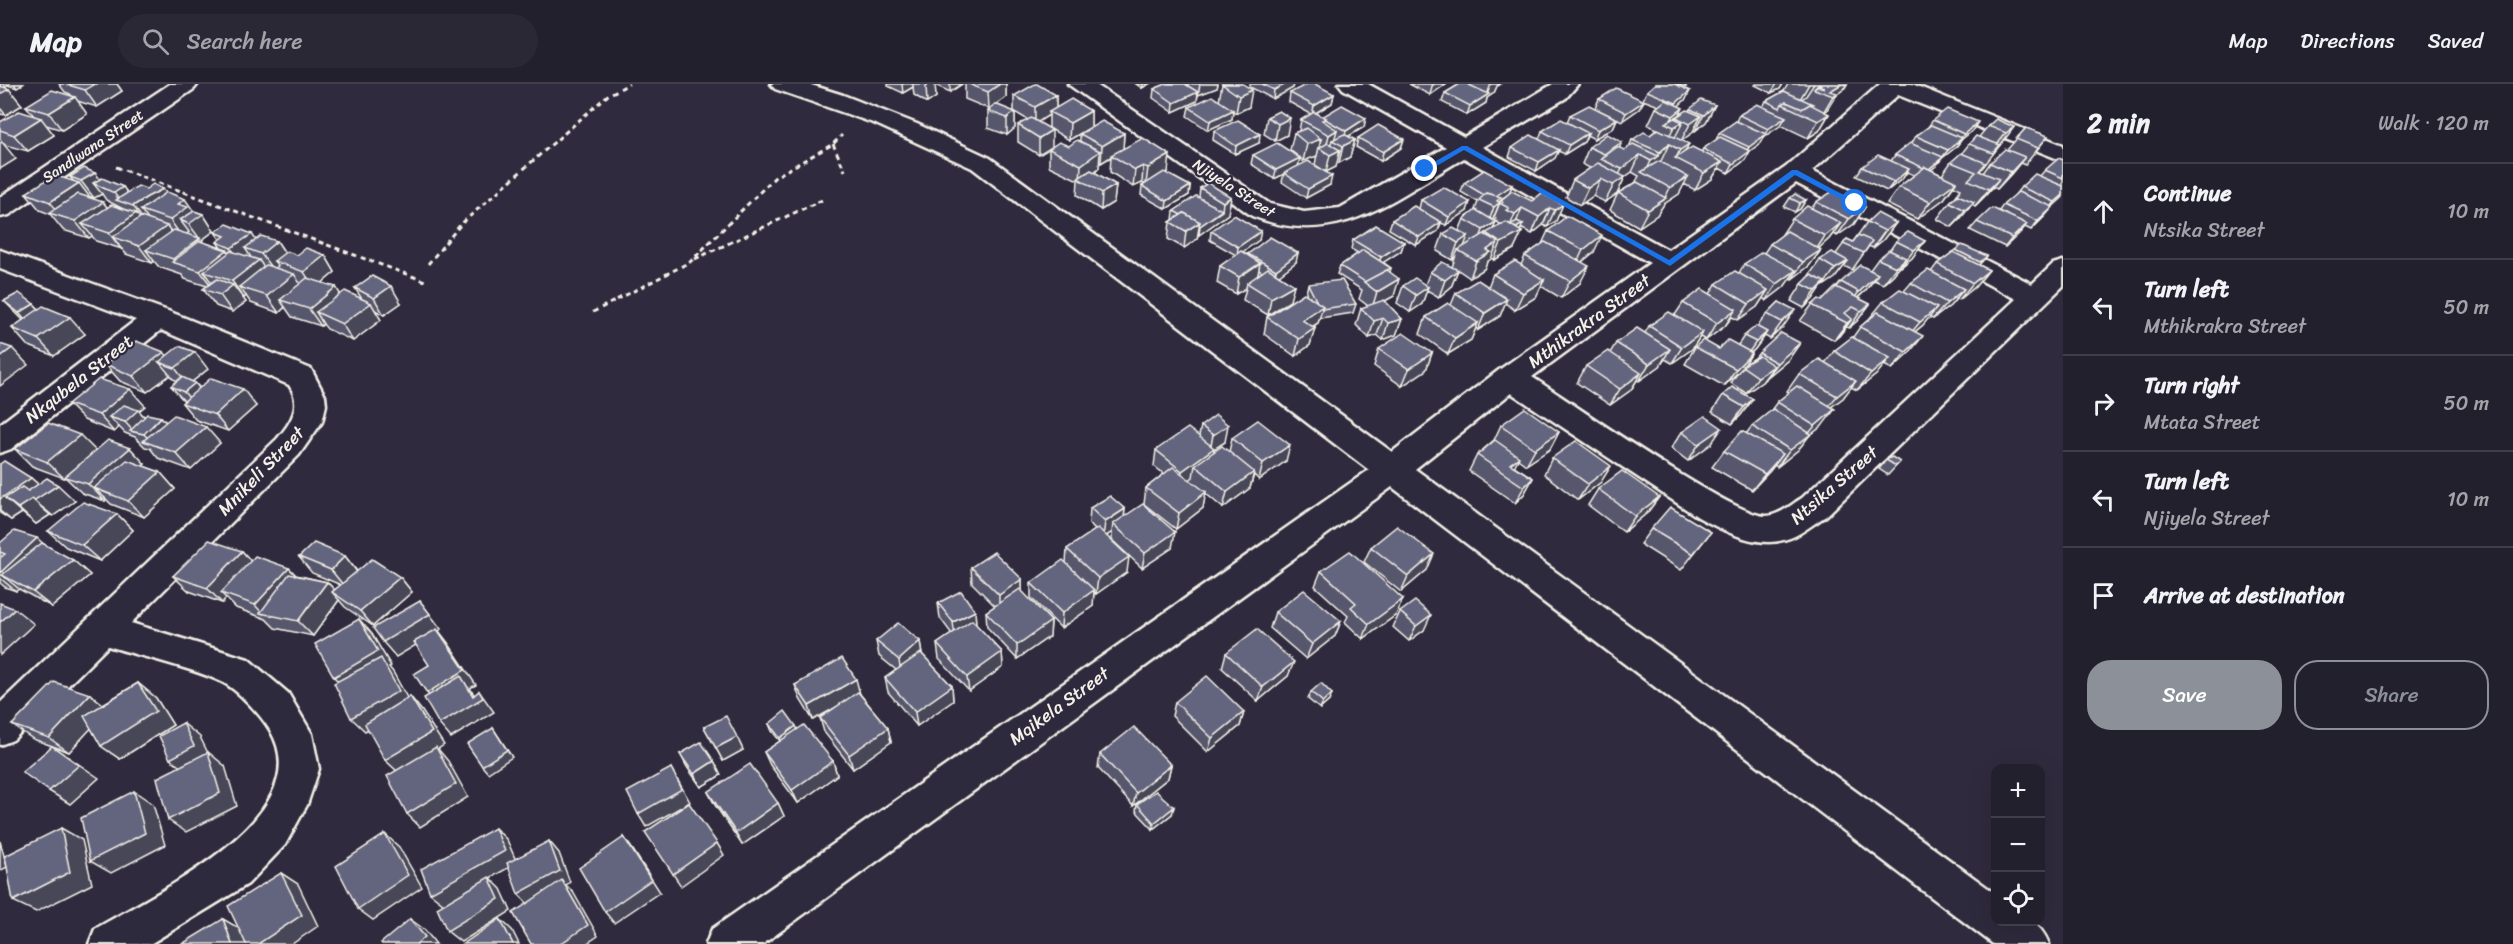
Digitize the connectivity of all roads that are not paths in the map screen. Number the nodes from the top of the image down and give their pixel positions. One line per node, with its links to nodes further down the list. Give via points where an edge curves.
1 (186, 84): 10 (street, Sandlwana Street)
2 (783, 84): 18 (street, via 918,131 981,163)
3 (1080, 84): 7 (street, Njiyela Street, via 1261,210 1290,220 1322,220 1348,214)
4 (1351, 84): 7 (street)
5 (1566, 84): 7 (street, Njiyela Street, via 1558,93)
6 (1894, 85): 8 (street); 9 (street, Mthikrakra Street)
7 (1464, 147): 12 (street)
8 (2063, 154)
9 (1795, 172): 12 (street, Mthikrakra Street); 14 (street)
10 (0, 209)
11 (0, 259): 15 (street, Mnikeli Street)
12 (1670, 264): 16 (street, Mthikrakra Street)
13 (2063, 270): 14 (street, Ntsika Street)
14 (2034, 297): 16 (street, Ntsika Street, via 1814,507 1781,528 1750,527 1710,508)
15 (158, 318): 17 (street, Nkqubela Street); 19 (street, Mnikeli Street, via 300,377 310,389 312,406 305,429 288,447)
16 (1510, 378): 18 (street, Mthikrakra Street)
17 (0, 441)
18 (1392, 470): 21 (street); 24 (street, Mqikela Street)
19 (102, 628): 20 (street, Mnikeli Street); 23 (street, via 235,670 275,705 292,734 300,769 293,792 271,831 245,859)
20 (0, 728)
21 (1991, 916)
22 (2005, 926): 25 (street)
23 (110, 944)
24 (727, 944)
25 (2028, 944)

